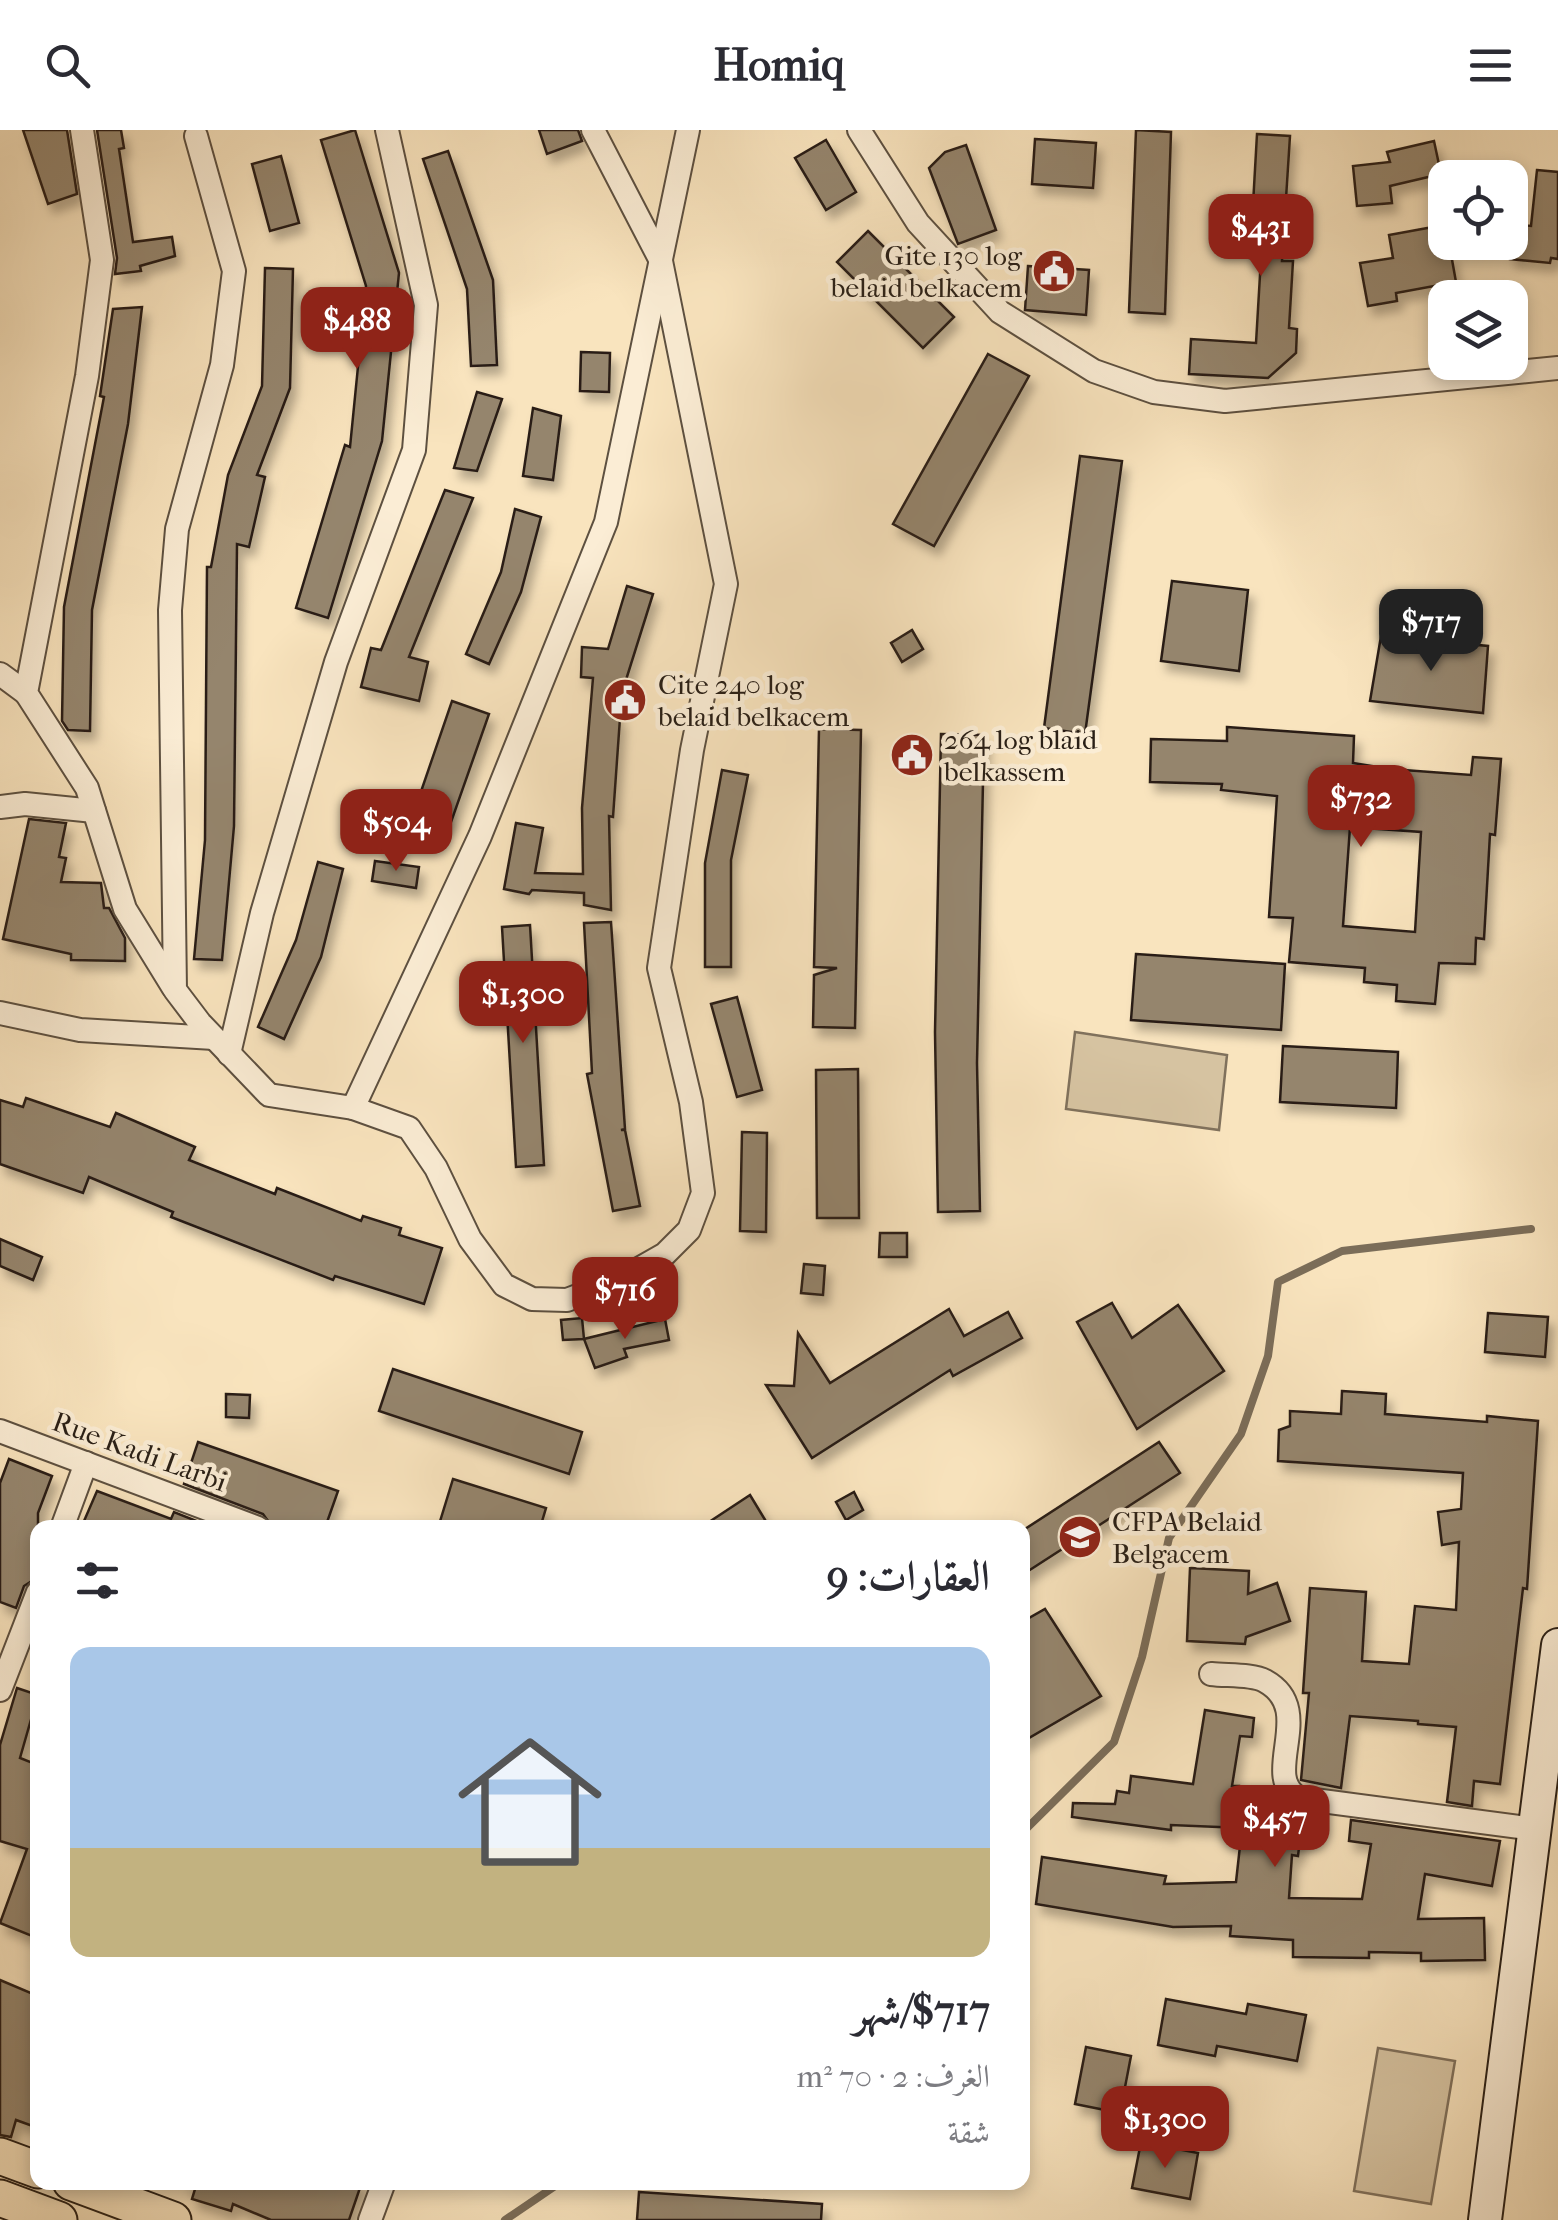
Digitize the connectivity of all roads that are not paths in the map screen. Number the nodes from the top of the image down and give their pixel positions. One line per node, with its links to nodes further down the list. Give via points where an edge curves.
1 (82, 130): 10 (street, via 102,260 87,376)
2 (387, 130): 15 (street, via 426,305 414,450 336,662)
3 (592, 130): 7 (street)
4 (688, 130): 7 (street)
5 (859, 130): 8 (street, via 918,223 1000,312 1094,372 1154,392 1225,402)
6 (196, 136): 13 (street, via 234,271 222,365 177,530 170,610)
7 (661, 261): 16 (street, via 606,522 480,836); 16 (street, via 726,584 658,968 690,1102 703,1193 689,1230 664,1254 567,1300 532,1300 504,1285 470,1239 409,1128)
8 (1558, 368)
9 (0, 674): 10 (street)
10 (26, 692): 12 (street, via 87,788)
11 (0, 807): 12 (street)
12 (94, 811): 13 (street, via 125,908)
13 (175, 990): 15 (street)
14 (0, 1014): 15 (street)
15 (221, 1046): 16 (street, via 269,1096)
16 (353, 1108)
17 (0, 1431): 18 (street, Rue Kadi Larbi)
18 (86, 1464): 19 (street); 20 (street, Rue Kadi Larbi)
19 (65, 1520)
20 (236, 1520)
21 (30, 1613): 24 (street)
22 (1558, 1645): 25 (main road)
23 (1211, 1674): 25 (street, via 1264,1680 1284,1698 1289,1723 1282,1779 1286,1791 1299,1798)
24 (0, 1690)
25 (1535, 1829): 34 (main road)
26 (0, 2156): 27 (main road)
27 (30, 2167)
28 (98, 2190): 32 (main road)
29 (381, 2190): 33 (street)
30 (0, 2198): 31 (main road)
31 (58, 2220)
32 (173, 2220)
33 (370, 2220)
34 (1486, 2220)

